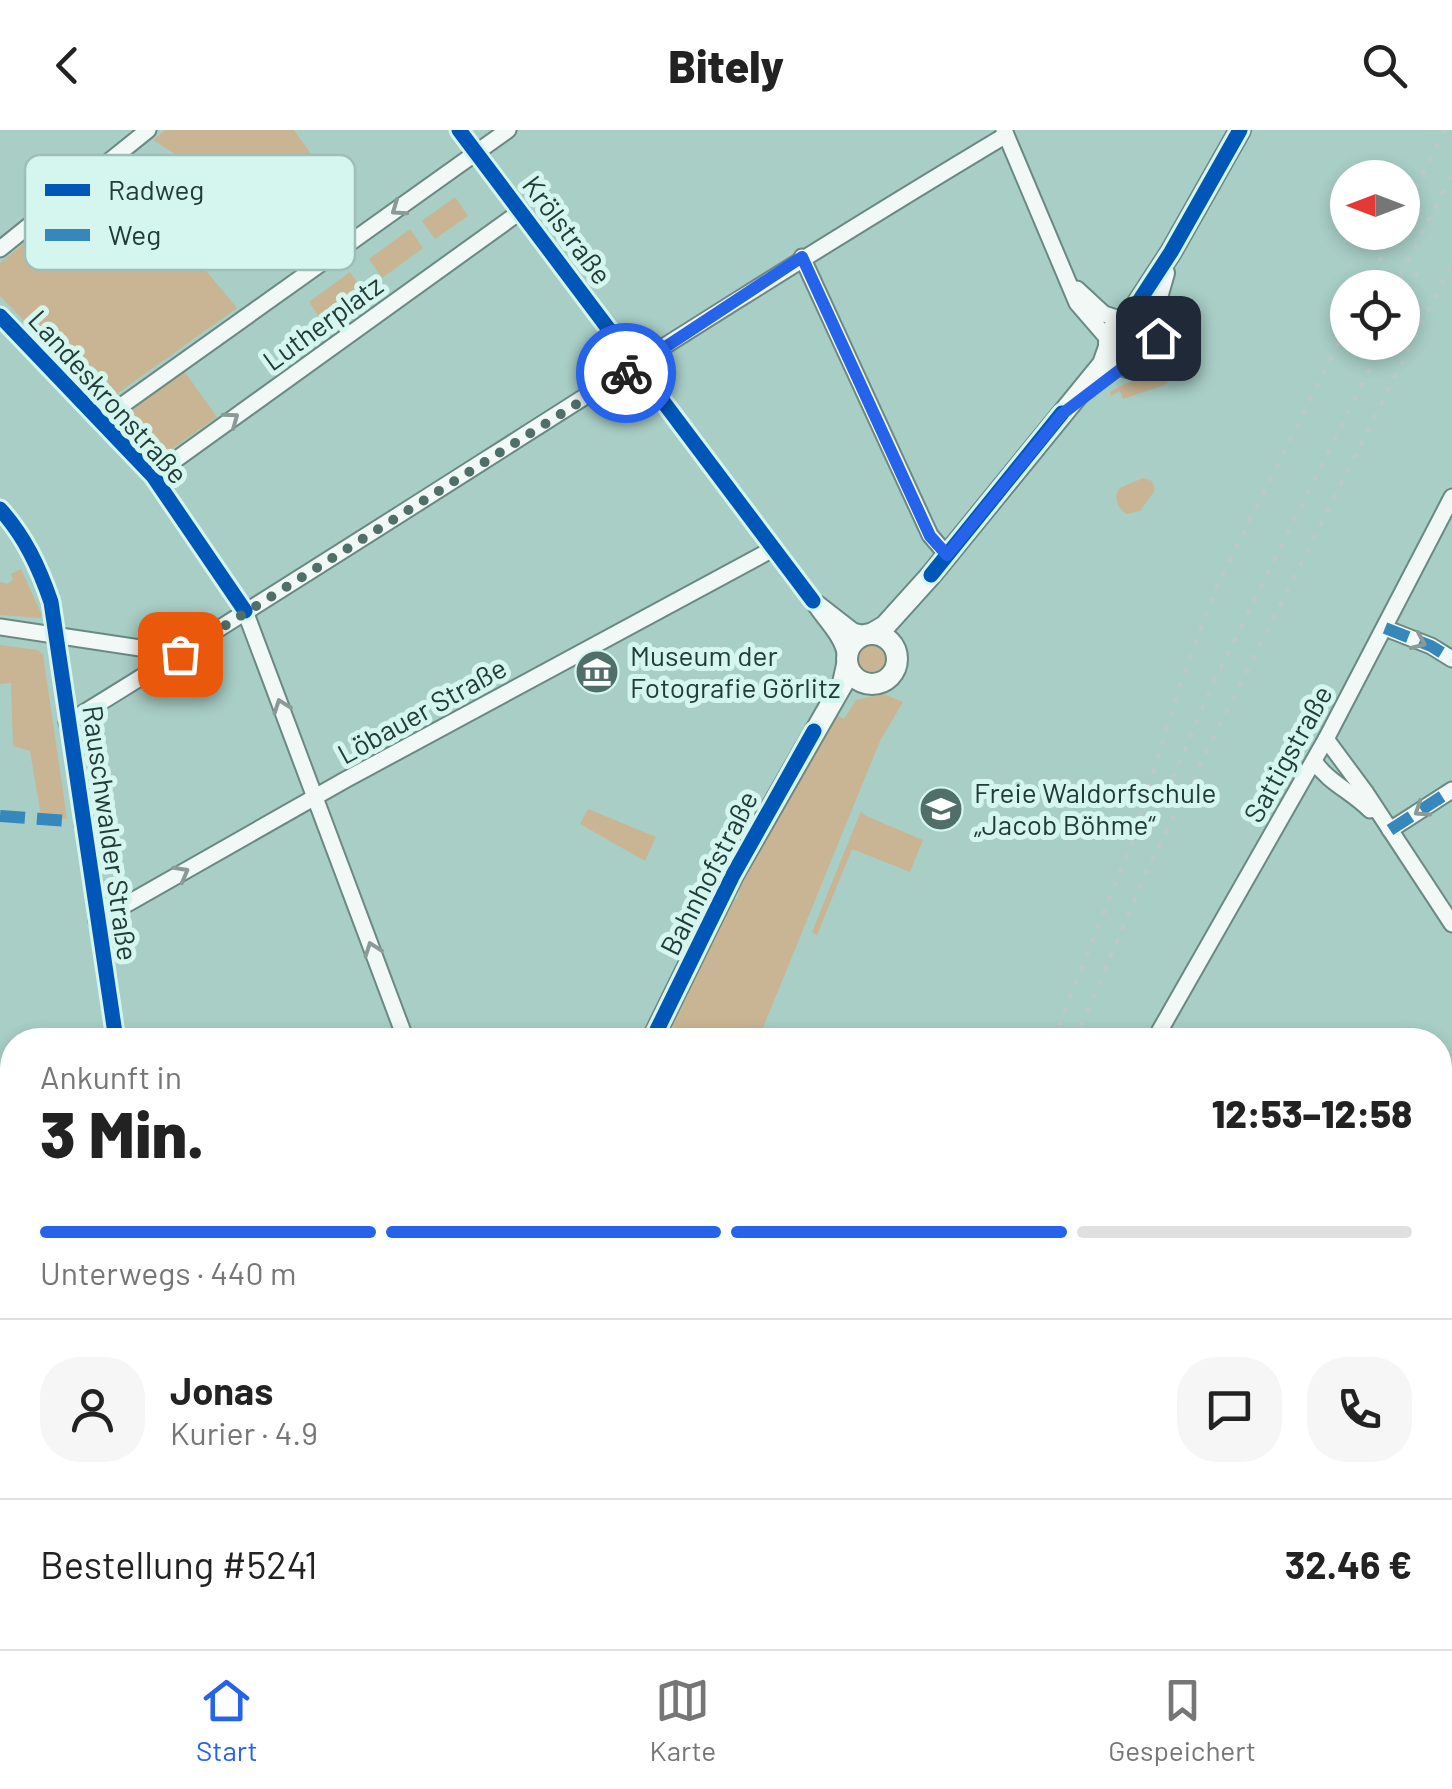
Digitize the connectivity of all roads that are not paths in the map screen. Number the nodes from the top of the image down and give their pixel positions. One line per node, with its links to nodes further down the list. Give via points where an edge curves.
1 (148, 130): 7 (street)
2 (459, 130): 6 (street, Krölstraße)
3 (508, 130): 6 (street, Lutherplatz)
4 (1240, 130): 12 (main road)
5 (1005, 132): 13 (street); 15 (street)
6 (477, 152): 8 (street, Krölstraße); 10 (street, Lutherplatz, one-way to 10)
7 (117, 155)
8 (521, 211): 20 (street, Krölstraße); 24 (street, Lutherplatz, one-way to 8)
9 (25, 229): 11 (street)
10 (355, 239)
11 (0, 249)
12 (1171, 252): 17 (main road); 18 (main road)
13 (802, 257): 20 (street); 28 (street, via 930,536)
14 (312, 270): 23 (street, Lutherplatz, one-way to 23)
15 (1067, 273): 17 (street, via 1092,305); 19 (street, via 1080,309)
16 (0, 316): 23 (street, Landeskronstraße)
17 (1126, 319): 18 (main road); 19 (main road, via 1113,328)
18 (1154, 327): 21 (main road, via 1156,354 1144,366)
19 (1109, 343): 21 (main road, via 1116,360); 22 (main road, via 1103,364)
20 (637, 366): 27 (street, Krölstraße); 31 (street)
21 (1128, 367): 22 (main road)
22 (1062, 414): 28 (main road)
23 (100, 421): 24 (street, Landeskronstraße)
24 (153, 476): 31 (street, Landeskronstraße)
25 (1452, 497): 33 (street, Sattigstraße)
26 (0, 509): 34 (street, Rauschwalder Straße, via 38,565)
27 (772, 548): 30 (street, Krölstraße); 46 (street, Löbauer Straße)
28 (947, 555): 29 (main road)
29 (930, 575): 35 (main road, via 885,626); 36 (main road, via 898,628)
30 (814, 601): 35 (street, Krölstraße, via 853,631); 39 (street, Krölstraße, via 842,640)
31 (246, 610): 37 (street); 46 (street, Landeskronstraße, one-way to 31)
32 (0, 627): 34 (street)
33 (1385, 628): 38 (street, one-way to 38); 43 (street, Sattigstraße)
34 (56, 634): 37 (street); 41 (street, Rauschwalder Straße)
35 (869, 634): 36 (main road, Krölstraße, via 886,638); 39 (main road, via 853,642)
36 (894, 649): 40 (main road, via 890,676)
37 (180, 654): 41 (street)
38 (1452, 659)
39 (847, 661): 40 (main road, Krölstraße); 42 (main road, Bahnhofstraße, via 843,682)
40 (864, 682): 42 (main road, Bahnhofstraße)
41 (68, 723): 48 (street, Rauschwalder Straße)
42 (814, 731): 52 (main road, Bahnhofstraße)
43 (1326, 739): 44 (street, Sattigstraße); 47 (street)
44 (1314, 761): 47 (street); 53 (street, Sattigstraße)
45 (1452, 790): 47 (street, one-way to 47)
46 (315, 798): 48 (street, Löbauer Straße, one-way to 46); 51 (street, Landeskronstraße, one-way to 46)
47 (1390, 830): 49 (street)
48 (97, 921): 50 (street, Rauschwalder Straße)
49 (1452, 924)
50 (114, 1028)
51 (401, 1028)
52 (658, 1028)
53 (1161, 1028)

